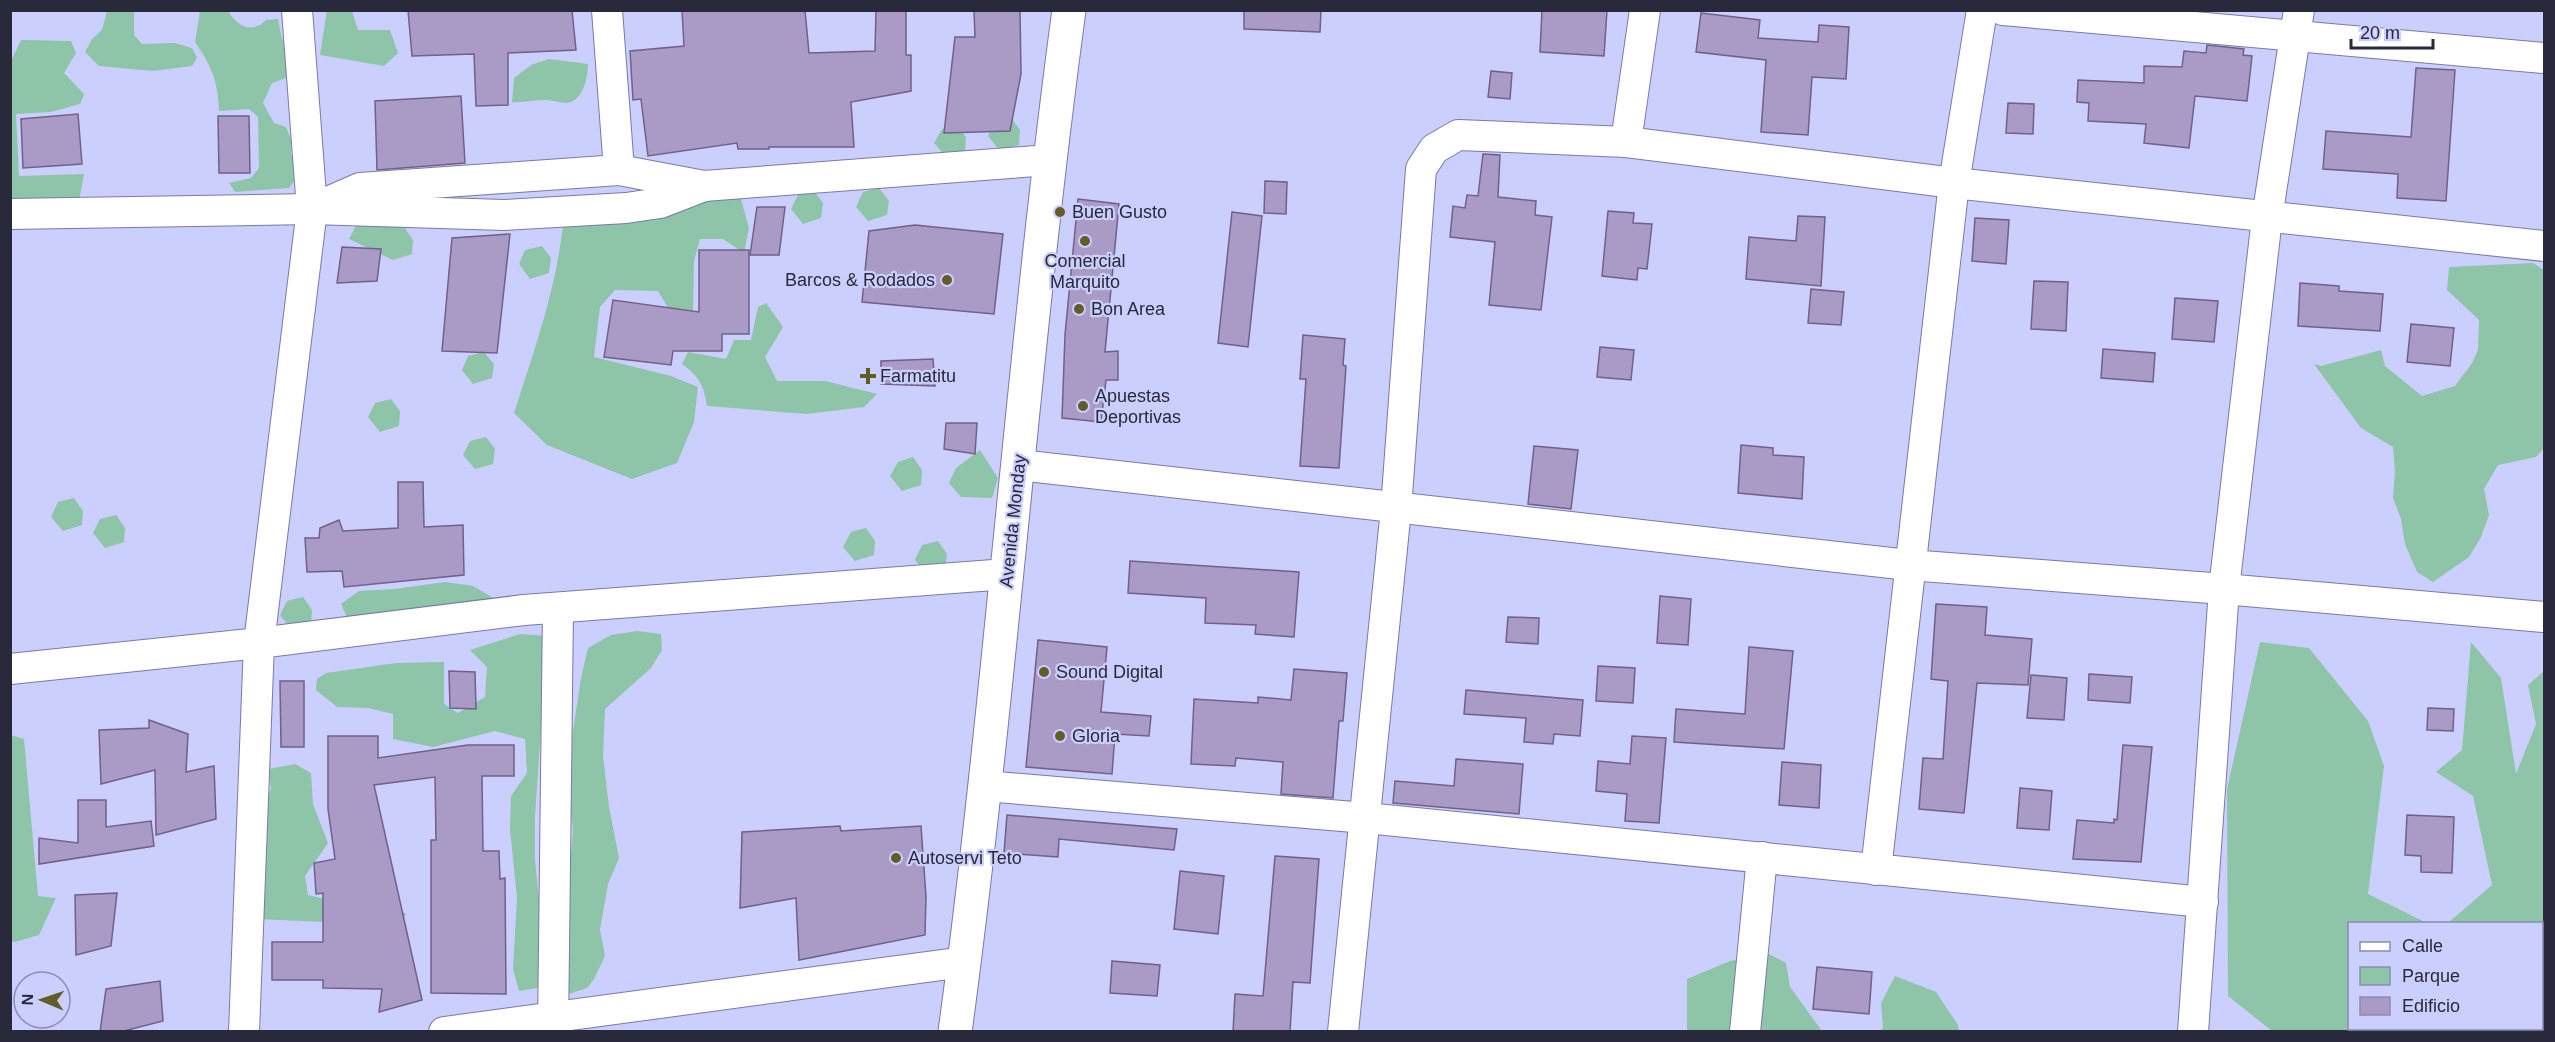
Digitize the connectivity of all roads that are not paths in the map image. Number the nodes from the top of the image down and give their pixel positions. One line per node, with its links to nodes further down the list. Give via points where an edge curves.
1 (297, 10): 14 (street)
2 (607, 10): 11 (street)
3 (1069, 10): 10 (main road, Avenida Monday)
4 (1645, 10): 9 (street)
5 (1982, 10): 12 (street)
6 (2003, 10): 7 (street)
7 (2297, 24): 8 (street); 16 (street)
8 (2544, 58)
9 (1626, 142): 12 (street); 19 (street, via 1458,135 1434,149 1421,169)
10 (1049, 160): 13 (street); 18 (main road, Avenida Monday)
11 (619, 170): 13 (street); 14 (street, via 360,188)
12 (1954, 183): 16 (street); 20 (street)
13 (704, 186): 14 (street, via 660,203 504,215)
14 (312, 209): 15 (street); 25 (street)
15 (10, 214)
16 (2267, 218): 17 (street); 22 (street)
17 (2544, 246)
18 (1019, 465): 19 (street); 21 (main road, Avenida Monday)
19 (1396, 509): 20 (street); 28 (street)
20 (1910, 566): 22 (street); 30 (street)
21 (1007, 574): 23 (street); 27 (main road, Avenida Monday)
22 (2224, 589): 24 (street); 31 (street)
23 (558, 608): 25 (street); 33 (street)
24 (2544, 617)
25 (259, 643): 26 (street); 34 (street)
26 (10, 669)
27 (985, 786): 28 (street); 32 (main road, Avenida Monday)
28 (1366, 818): 29 (street); 37 (street)
29 (1762, 857): 30 (street); 38 (street)
30 (1876, 870): 31 (street)
31 (2203, 902): 39 (street)
32 (964, 962): 33 (street); 36 (main road, Avenida Monday)
33 (553, 1024): 35 (street)
34 (244, 1032)
35 (444, 1032)
36 (955, 1032)
37 (1343, 1032)
38 (1745, 1032)
39 (2193, 1032)

